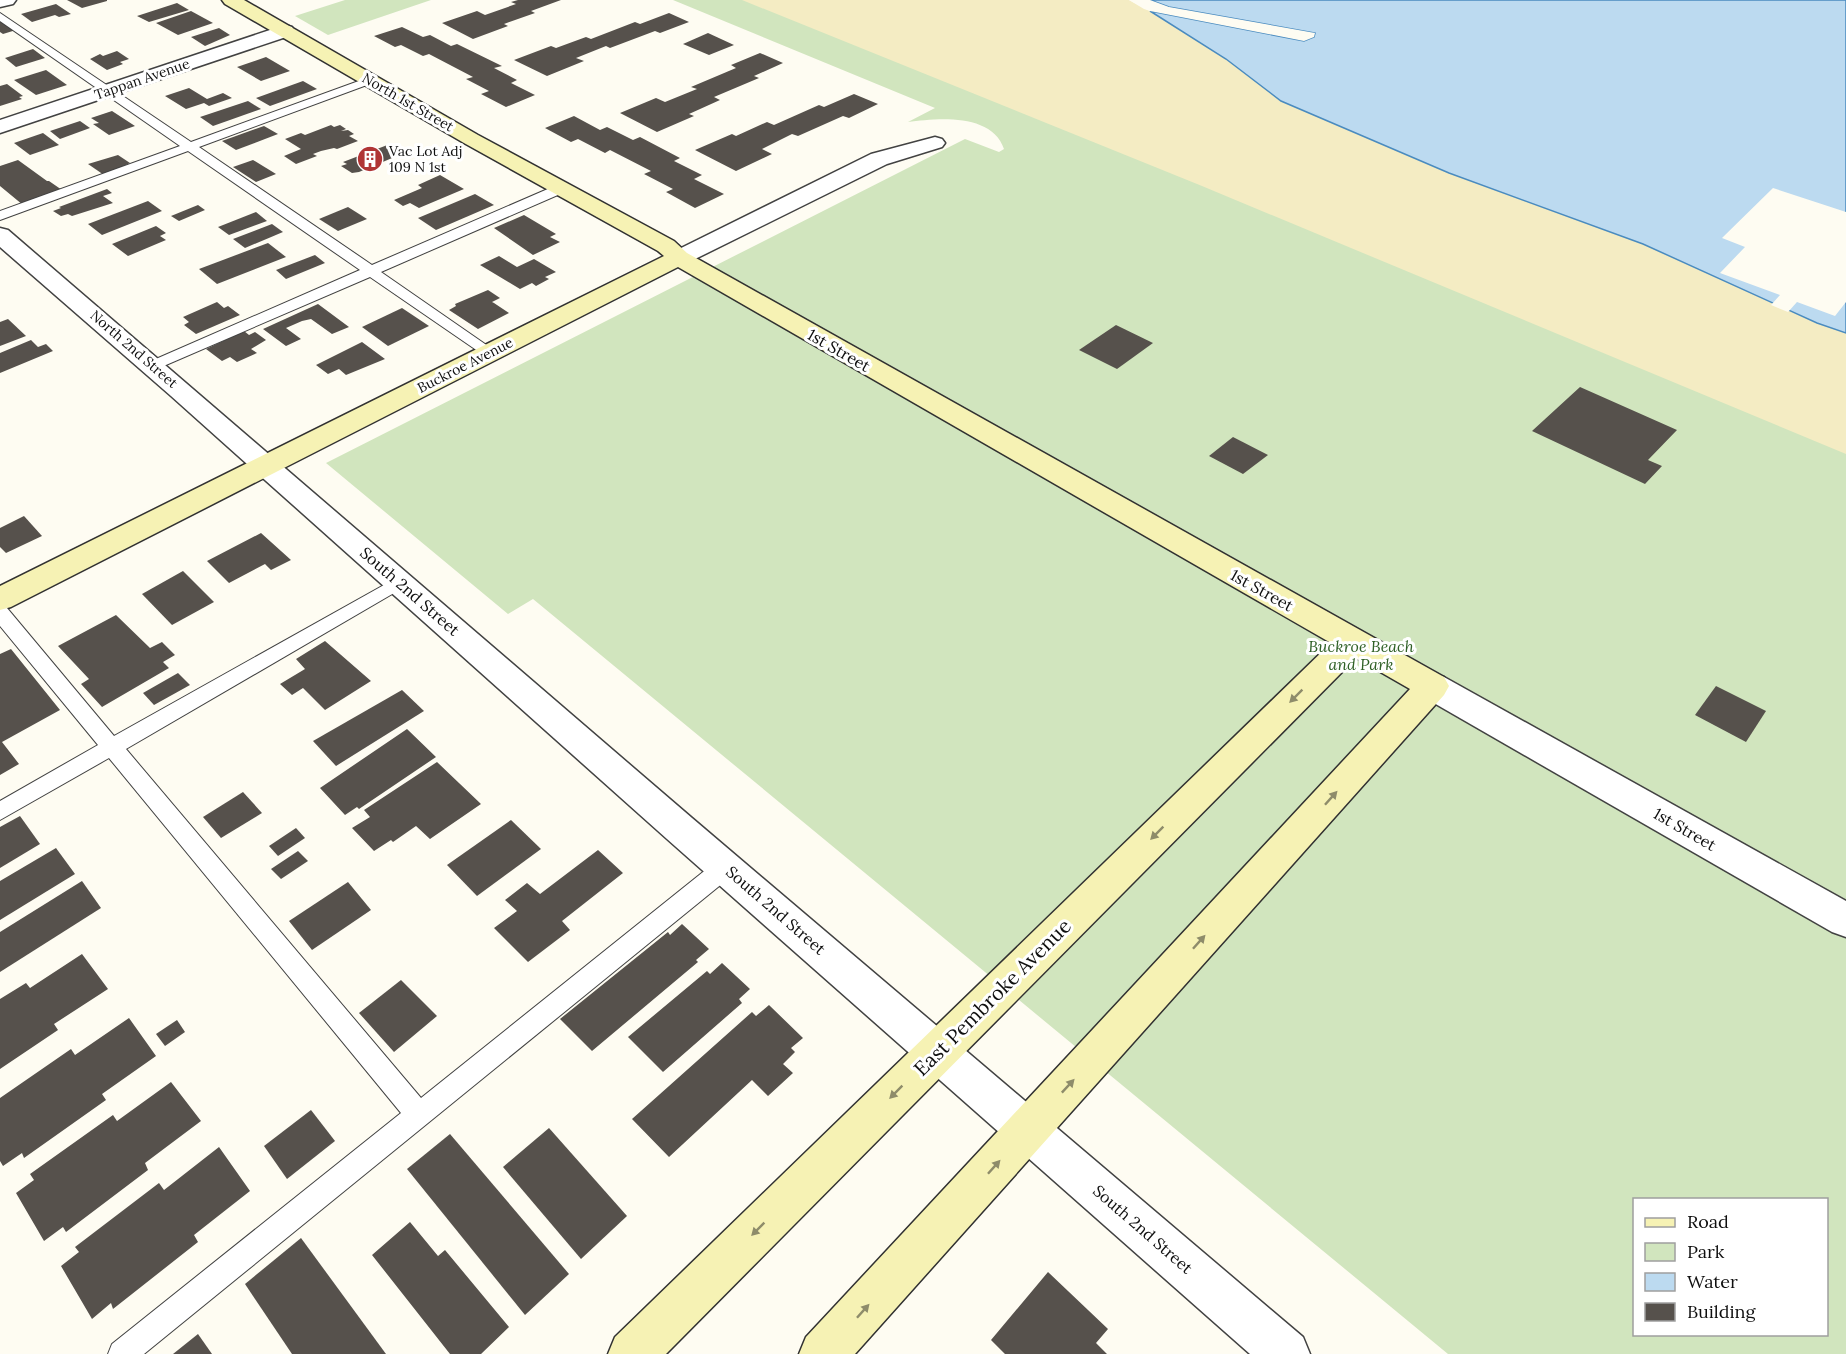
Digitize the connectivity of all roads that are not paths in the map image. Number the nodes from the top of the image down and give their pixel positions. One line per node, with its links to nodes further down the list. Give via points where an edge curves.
1 (7, 0): 3 (street)
2 (231, 0): 5 (street, North 1st Street)
3 (0, 2)
4 (0, 16): 7 (lane)
5 (285, 31): 6 (street, North 1st Street); 7 (street, Tappan Avenue)
6 (370, 80): 10 (lane); 11 (street, North 1st Street)
7 (109, 91): 8 (street, Tappan Avenue); 10 (lane)
8 (0, 127)
9 (935, 143): 14 (street, Buckroe Avenue, via 879,159)
10 (190, 146): 12 (lane); 15 (lane)
11 (562, 188): 14 (street, North 1st Street, via 666,246); 15 (lane)
12 (0, 216)
13 (0, 236): 17 (street, North 2nd Street)
14 (679, 258): 16 (street, Buckroe Avenue); 22 (street, 1st Street)
15 (371, 270): 16 (lane); 17 (lane)
16 (490, 353): 18 (street, Buckroe Avenue)
17 (154, 365): 18 (street, North 2nd Street)
18 (266, 466): 19 (street, South 2nd Street); 20 (street, Buckroe Avenue)
19 (400, 582): 24 (lane); 26 (street, South 2nd Street)
20 (0, 599)
21 (0, 613): 24 (lane)
22 (1354, 641): 23 (street, 1st Street); 28 (street, East Pembroke Avenue, one-way to 28)
23 (1432, 686): 27 (street, 1st Street); 30 (street, one-way to 23)
24 (112, 748): 25 (lane); 29 (lane)
25 (0, 811)
26 (726, 867): 28 (street, South 2nd Street); 29 (lane)
27 (1846, 920)
28 (938, 1051): 30 (street, South 2nd Street); 32 (street, East Pembroke Avenue, one-way to 32)
29 (419, 1115): 31 (lane)
30 (1028, 1130): 33 (street, one-way to 30); 34 (street, South 2nd Street)
31 (122, 1354)
32 (632, 1354)
33 (823, 1354)
34 (1287, 1354)

